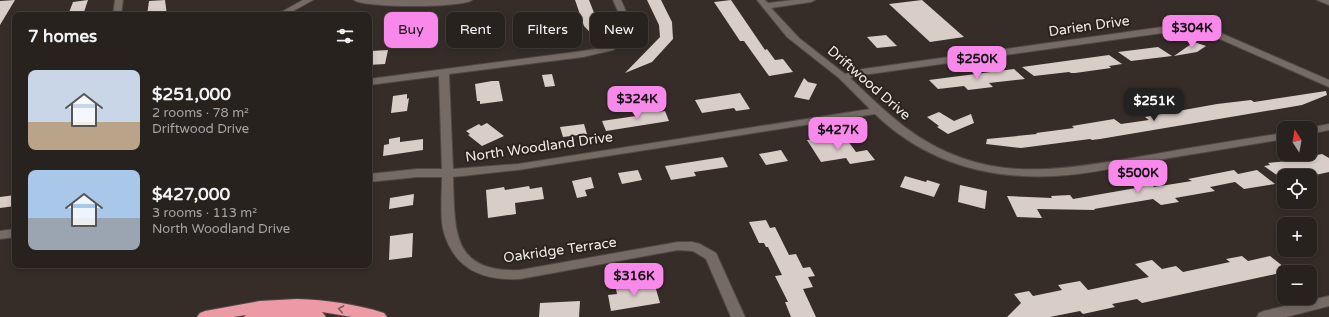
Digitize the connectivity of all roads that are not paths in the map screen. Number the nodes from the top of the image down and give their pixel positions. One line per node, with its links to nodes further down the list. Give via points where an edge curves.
1 (119, 0): 10 (street)
2 (309, 0): 11 (street)
3 (358, 0): 4 (street, via 400,3)
4 (468, 0)
5 (617, 0): 12 (street, via 628,27 628,35 617,46 597,52)
6 (810, 0): 8 (street)
7 (1321, 0): 9 (street)
8 (763, 3): 13 (street, Driftwood Drive, via 790,35)
9 (1329, 3)
10 (117, 12)
11 (286, 12)
12 (444, 73): 14 (street); 20 (street, Oakridge Terrace)
13 (843, 77): 15 (street, Darien Drive, via 870,71 1184,27 1206,30); 16 (street, Driftwood Drive)
14 (372, 82)
15 (1329, 84)
16 (878, 111): 19 (street, Driftwood Drive, via 902,131 930,147 960,161 1008,172 1078,170); 20 (street, North Woodland Drive, via 518,168)
17 (1329, 127): 18 (street)
18 (1317, 130)
19 (1277, 137)
20 (447, 173): 21 (street, North Woodland Drive); 29 (street, Oakridge Terrace, via 449,228 456,249 466,261 487,272 506,275 546,270 693,245 711,256)
21 (372, 178)
22 (12, 233): 23 (street)
23 (0, 235)
24 (1329, 301): 30 (street)
25 (205, 317): 28 (highway, one-way to 25, via 337,308 299,304 256,307)
26 (252, 317): 27 (highway)
27 (318, 317)
28 (379, 317)
29 (738, 317)
30 (1264, 317)

